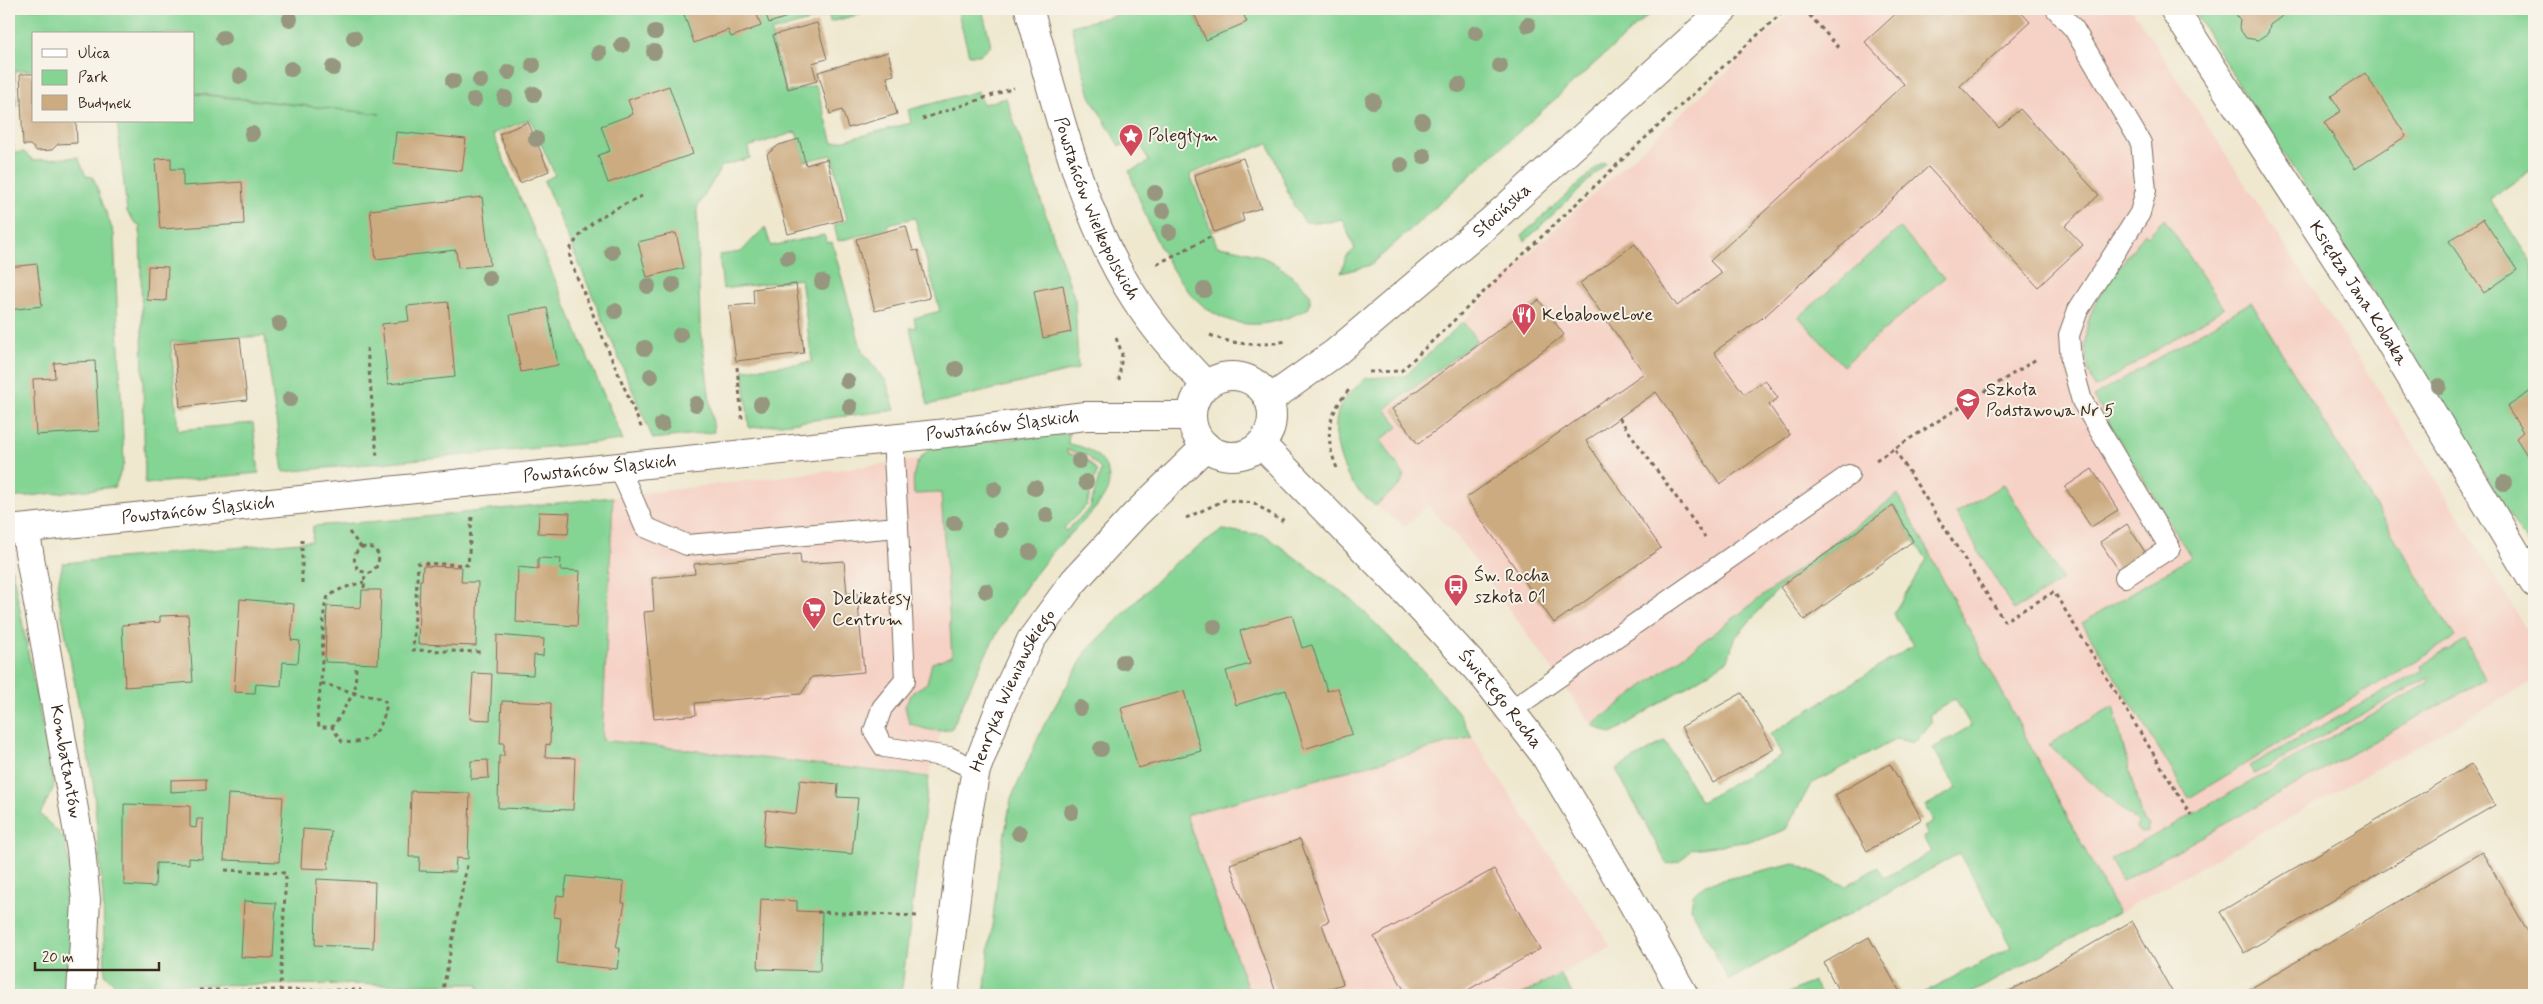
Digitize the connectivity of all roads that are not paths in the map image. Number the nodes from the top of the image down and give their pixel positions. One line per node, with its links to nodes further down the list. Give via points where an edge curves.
1 (1029, 9): 5 (street, Powstańców Wielkopolskich, via 1093,214 1115,264 1134,298)
2 (1724, 9): 6 (street, Słocińska, via 1490,222 1335,353)
3 (2056, 9): 15 (lane, via 2074,29 2141,143 2146,190 2140,214 2078,310 2069,335 2071,360 2082,401 2170,548)
4 (2174, 9): 16 (street, Księdza Jana Kobaka, via 2382,328)
5 (1206, 385): 6 (street, via 1217,379 1242,376 1253,381); 7 (street, via 1196,399)
6 (1270, 399): 9 (street, via 1272,423)
7 (1192, 416): 8 (street, Powstańców Śląskich, via 1085,416); 10 (street, via 1194,428)
8 (893, 438): 11 (street, Powstańców Śląskich); 13 (lane)
9 (1261, 444): 10 (street, via 1253,451 1234,456 1214,452); 17 (street, Świętego Rocha, via 1428,615)
10 (1206, 446): 18 (street, Henryka Wieniawskiego, via 1135,515 1074,581 1031,640 1002,702)
11 (619, 467): 13 (lane, via 645,527 687,546); 14 (street, Powstańców Śląskich)
12 (1849, 475): 17 (lane)
13 (898, 527): 18 (lane, via 905,680 882,708 874,731 884,747 949,757)
14 (17, 530): 19 (street, Kombatantów, via 81,850 86,900)
15 (2125, 577)
16 (2534, 583)
17 (1510, 710): 21 (street, Świętego Rocha, via 1544,754)
18 (976, 770): 20 (street, Henryka Wieniawskiego, via 963,840)
19 (81, 995)
20 (944, 995)
21 (1684, 995)

